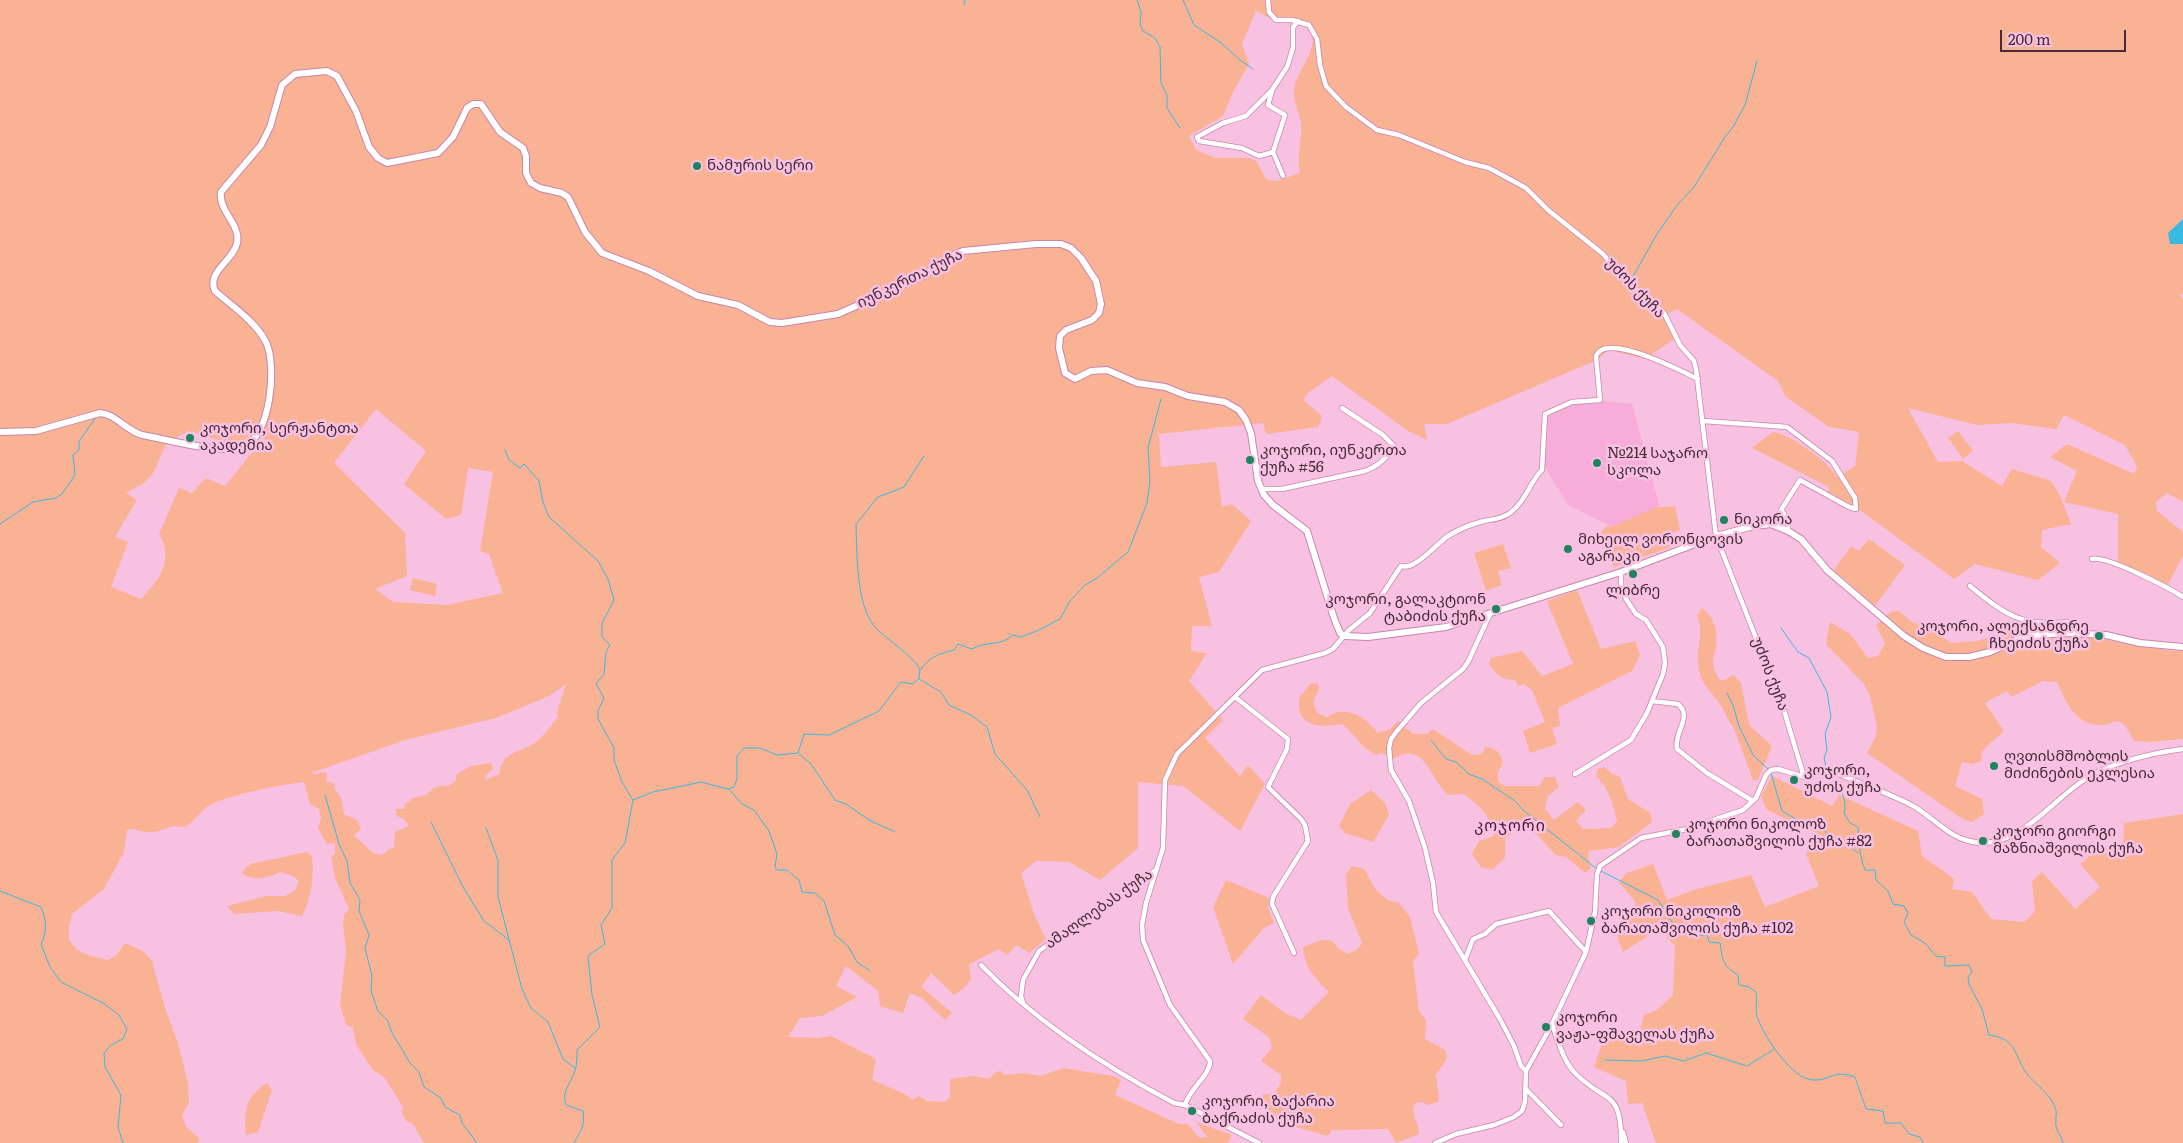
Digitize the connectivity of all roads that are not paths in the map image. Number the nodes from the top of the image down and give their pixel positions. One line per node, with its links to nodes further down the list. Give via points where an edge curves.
1 (1268, 0): 2 (street, via 1272,17 1280,21)
2 (1298, 21): 3 (street, via 1293,27 1293,48 1287,67); 6 (street, უძოს ქუჩა, via 1314,31 1326,86 1346,107 1377,130 1489,168 1526,188 1603,254 1628,283 1664,313 1680,345 1694,361)
3 (1272, 90): 4 (street, via 1268,105 1285,115); 4 (street, via 1246,116 1223,123 1197,137 1199,141 1242,148 1254,156)
4 (1273, 152): 5 (street)
5 (1283, 176)
6 (1698, 379): 8 (street, უძოს ქუჩა); 19 (street, via 1649,357 1615,347 1598,351 1600,400 1572,402 1545,414 1542,470 1522,502 1504,517 1458,530 1416,563 1401,566 1370,613)
7 (1342, 408): 10 (street, via 1394,446 1387,458 1364,471 1282,489)
8 (1704, 421): 11 (street, via 1787,427 1832,461 1855,498 1856,509 1800,480 1781,510 1788,519); 12 (street, უძოს ქუჩა)
9 (0, 432): 10 (main road, იუნკერთა ქუჩა, via 36,430 100,413 109,414 129,430 142,435 227,449 244,447 254,441 264,422 271,362 256,327 213,286 214,276 232,253 237,240 222,204 221,192 267,136 279,91 286,80 295,74 327,71 339,78 369,147 383,161 392,163 438,153 453,137 467,108 481,104 500,132 523,148 526,174 532,183 565,195 585,232 602,253 698,296 738,306 770,322 806,320 848,310 925,275 963,251 1036,244 1066,246 1076,252 1092,274 1101,304 1099,314 1092,320 1066,330 1060,336 1061,360 1068,376 1075,379 1091,371 1107,370 1137,383 1230,404 1244,415 1249,426 1256,474)
10 (1262, 489): 19 (main road, იუნკერთა ქუჩა, via 1273,505 1306,531 1336,623)
11 (1788, 531): 12 (main road, via 1771,524); 18 (main road, via 1801,539 1827,570 1904,636 1923,648 1946,656 1969,657 1990,652 2025,636)
12 (1716, 536): 14 (main road); 25 (street, უძოს ქუჩა, via 1782,706)
13 (2092, 559): 16 (street, via 2099,558 2141,575)
14 (1621, 572): 17 (main road); 22 (street, via 1621,587 1626,599 1636,614 1646,620 1664,647 1663,674)
15 (1970, 586): 18 (street, via 2014,618 2039,623 2067,622)
16 (2183, 597)
17 (1490, 614): 19 (main road, via 1433,629); 30 (street, via 1463,669 1421,703 1396,731 1391,739 1389,755 1391,770 1409,801 1425,848 1436,912)
18 (2080, 632): 20 (main road)
19 (1344, 636): 21 (street, via 1325,653 1266,668)
20 (2183, 647)
21 (1235, 697): 27 (street, via 1177,754 1170,767 1165,780 1163,848); 29 (street, via 1288,739 1287,749 1268,787 1301,819 1308,841 1273,897 1272,904)
22 (1652, 701): 24 (street, via 1631,740); 26 (street, via 1678,704 1684,710 1684,721 1677,735 1677,749 1707,773)
23 (2183, 749): 25 (street, via 2148,756 2092,775 2064,793 2013,837 1984,844 1958,837 1906,802 1834,772 1822,770)
24 (1575, 774)
25 (1804, 777): 26 (street, via 1774,769 1766,775)
26 (1753, 802): 28 (street, via 1743,810 1718,820 1641,838 1600,866)
27 (1157, 869): 32 (street, ამაღლებას ქუჩა, via 1039,951 1023,980 1021,996); 36 (street, via 1146,902 1143,940 1170,1005 1210,1065)
28 (1586, 952): 30 (street, via 1549,911 1496,924 1474,939); 33 (street)
29 (1294, 953)
30 (1465, 960): 34 (street)
31 (981, 965): 32 (street)
32 (1024, 1004): 36 (street, via 1092,1056 1167,1099)
33 (1552, 1024): 34 (street); 37 (street, via 1567,1062 1576,1074 1613,1101)
34 (1526, 1071): 35 (street)
35 (1526, 1088): 38 (street); 40 (street, via 1522,1111 1514,1117)
36 (1184, 1105): 39 (street)
37 (1621, 1123): 41 (street); 42 (street)
38 (1560, 1125)
39 (1259, 1143)
40 (1435, 1143)
41 (1621, 1143)
42 (1626, 1143)

